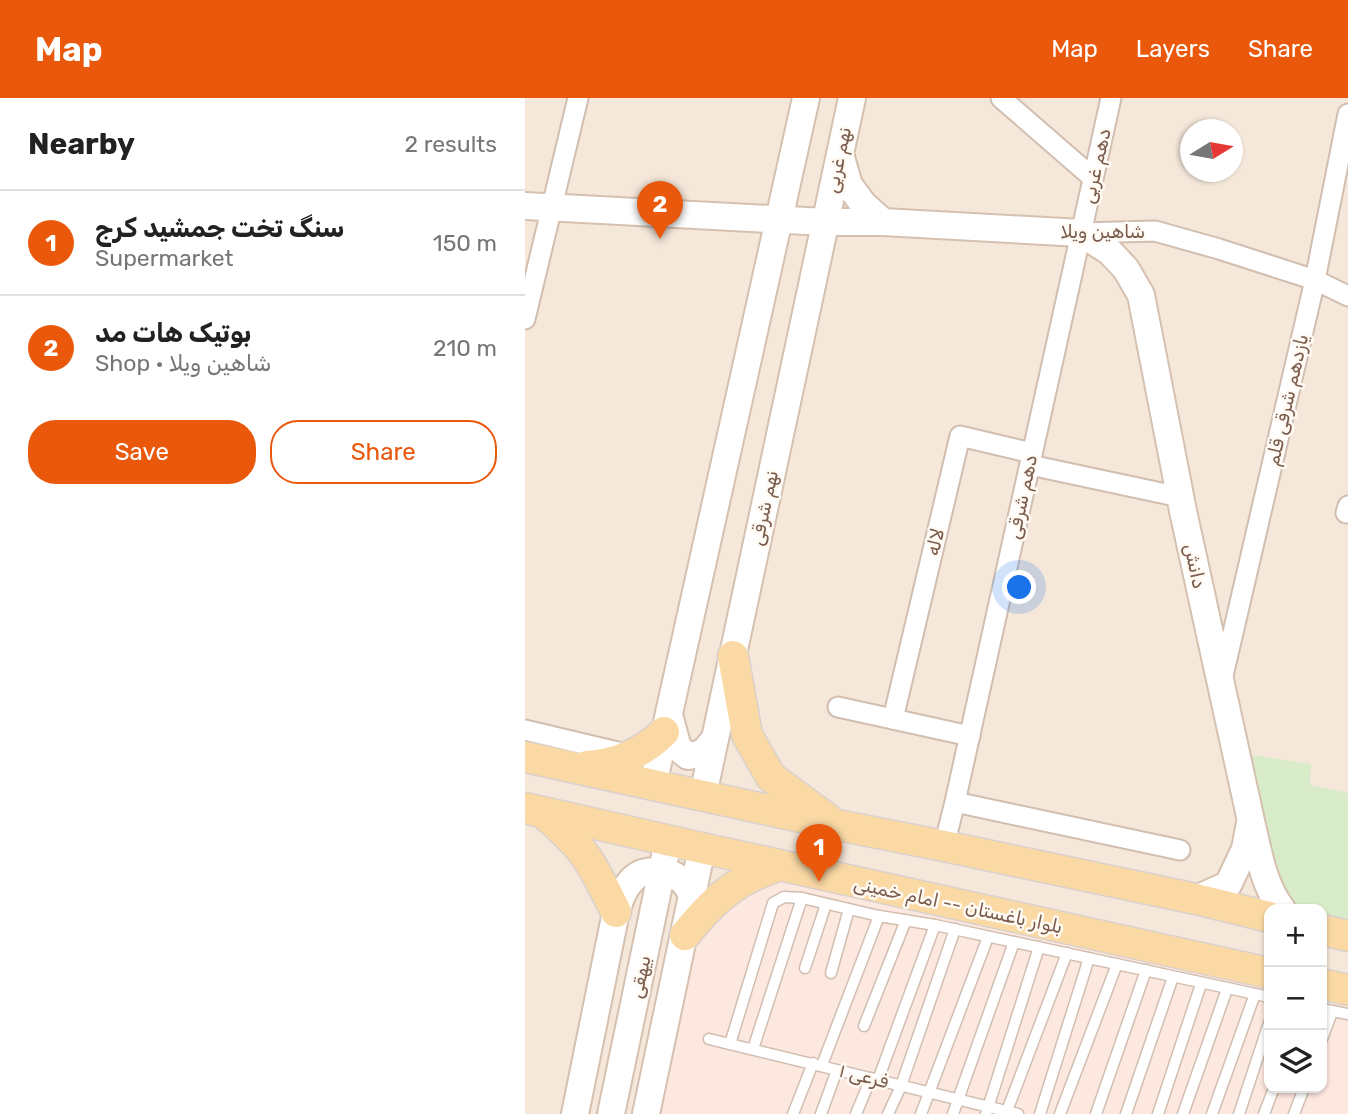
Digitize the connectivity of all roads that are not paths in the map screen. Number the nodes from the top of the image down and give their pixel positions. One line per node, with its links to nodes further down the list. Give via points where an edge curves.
1 (578, 98): 10 (street)
2 (806, 98): 11 (street)
3 (852, 98): 7 (street, نهم غربی)
4 (1001, 98): 8 (street)
5 (1111, 98): 8 (street, دهم غربی)
6 (1348, 115): 15 (street, یازدهم شرقی قلم)
7 (840, 154): 12 (street, نهم غربی); 13 (street, via 849,185)
8 (1093, 178): 14 (street, دهم غربی)
9 (525, 206): 10 (street, شاهین ویلا)
10 (552, 207): 11 (street, شاهین ویلا); 17 (street)
11 (779, 219): 12 (street, شاهین ویلا); 24 (street)
12 (825, 222): 13 (street, شاهین ویلا); 20 (street, نهم شرقی)
13 (883, 222): 14 (street, شاهین ویلا)
14 (1081, 233): 15 (street, شاهین ویلا, via 1155,231); 18 (street, دهم شرقی); 19 (street, دانش, via 1110,252 1140,295)
15 (1315, 280): 16 (street, شاهین ویلا); 21 (street, یازدهم شرقی قلم)
16 (1348, 296)
17 (525, 319)
18 (1031, 459): 19 (street); 23 (street, لاله, via 960,436); 26 (street, دهم شرقی)
19 (1180, 497): 21 (street, دانش)
20 (733, 656): 27 (street, نهم شرقی); 36 (main road, via 747,734 771,777)
21 (1220, 685): 35 (street, دانش)
22 (838, 707): 23 (street)
23 (893, 719): 26 (street)
24 (666, 723): 27 (street, via 678,748 688,756 699,756); 28 (main road, via 653,743); 31 (street)
25 (525, 730): 28 (street)
26 (970, 736): 33 (street, دهم شرقی)
27 (715, 738): 32 (street, نهم شرقی)
28 (632, 756): 30 (main road, via 604,765)
29 (525, 757): 30 (main road)
30 (570, 767): 31 (main road)
31 (653, 785): 32 (main road)
32 (703, 795): 36 (main road)
33 (955, 802): 38 (street, دهم شرقی); 40 (street)
34 (533, 810): 37 (main road, بلوار باغستان -- امام خمینی); 49 (main road, via 568,835 583,853)
35 (1251, 821): 45 (street, دانش, via 1245,849 1228,885); 47 (street)
36 (837, 825): 38 (main road)
37 (667, 840): 39 (main road, بلوار باغستان -- امام خمینی); 42 (street, بیهقی)
38 (944, 846): 45 (main road)
39 (702, 848): 41 (main road, بلوار باغستان -- امام خمینی); 43 (street, بیهقی)
40 (1180, 850)
41 (779, 865): 56 (main road, via 722,895); 69 (main road, بلوار باغستان -- امام خمینی)
42 (662, 871): 43 (street, via 680,878); 49 (street, بیهقی, via 634,878); 90 (street, بیهقی)
43 (693, 896): 56 (street, بیهقی)
44 (802, 898): 46 (lane); 77 (lane, via 784,897 773,903); 78 (lane)
45 (1196, 899): 51 (main road)
46 (826, 904): 48 (lane); 64 (lane)
47 (1278, 904)
48 (849, 909): 50 (lane); 66 (lane)
49 (616, 912): 89 (street, بیهقی)
50 (879, 916): 52 (lane); 79 (lane)
51 (1264, 916)
52 (906, 920): 53 (lane); 73 (lane)
53 (935, 925): 54 (lane); 81 (lane)
54 (955, 929): 58 (lane); 82 (lane)
55 (1327, 931): 57 (main road)
56 (685, 935): 91 (street, بیهقی)
57 (1348, 936)
58 (988, 937): 59 (lane); 83 (lane)
59 (1014, 942): 60 (lane); 86 (lane)
60 (1039, 947): 61 (lane); 87 (lane)
61 (1067, 953): 62 (lane); 88 (lane)
62 (1089, 958): 63 (lane); 99 (lane)
63 (1117, 964): 65 (lane); 100 (lane)
64 (805, 968)
65 (1146, 970): 67 (lane); 101 (lane)
66 (831, 973)
67 (1173, 977): 68 (lane); 102 (lane)
68 (1201, 984): 70 (lane); 103 (lane)
69 (1262, 984): 70 (lane); 105 (lane)
70 (1227, 989): 104 (lane)
71 (1331, 999): 72 (lane); 75 (lane)
72 (1348, 1014)
73 (864, 1026)
74 (1267, 1030): 106 (lane)
75 (1324, 1030)
76 (709, 1039): 77 (lane, ۱ فرعی)
77 (730, 1044): 78 (lane, ۱ فرعی)
78 (753, 1049): 79 (lane, ۱ فرعی)
79 (818, 1064): 80 (lane, ۱ فرعی); 92 (lane)
80 (837, 1070): 81 (lane, ۱ فرعی); 93 (lane)
81 (874, 1079): 82 (lane, ۱ فرعی); 94 (lane)
82 (901, 1086): 83 (lane, ۱ فرعی); 95 (lane)
83 (930, 1093): 86 (lane, ۱ فرعی); 96 (lane)
84 (1272, 1093): 107 (lane)
85 (1302, 1093): 108 (lane)
86 (959, 1100): 87 (lane, ۱ فرعی); 97 (lane)
87 (987, 1110): 88 (lane, ۱ فرعی)
88 (1007, 1111): 98 (lane, ۱ فرعی)
89 (575, 1114)
90 (611, 1114)
91 (646, 1114)
92 (793, 1114)
93 (821, 1114)
94 (856, 1114)
95 (888, 1114)
96 (921, 1114)
97 (953, 1114)
98 (1018, 1114)
99 (1040, 1114)
100 (1059, 1114)
101 (1096, 1114)
102 (1126, 1114)
103 (1158, 1114)
104 (1183, 1114)
105 (1212, 1114)
106 (1238, 1114)
107 (1264, 1114)
108 (1294, 1114)

